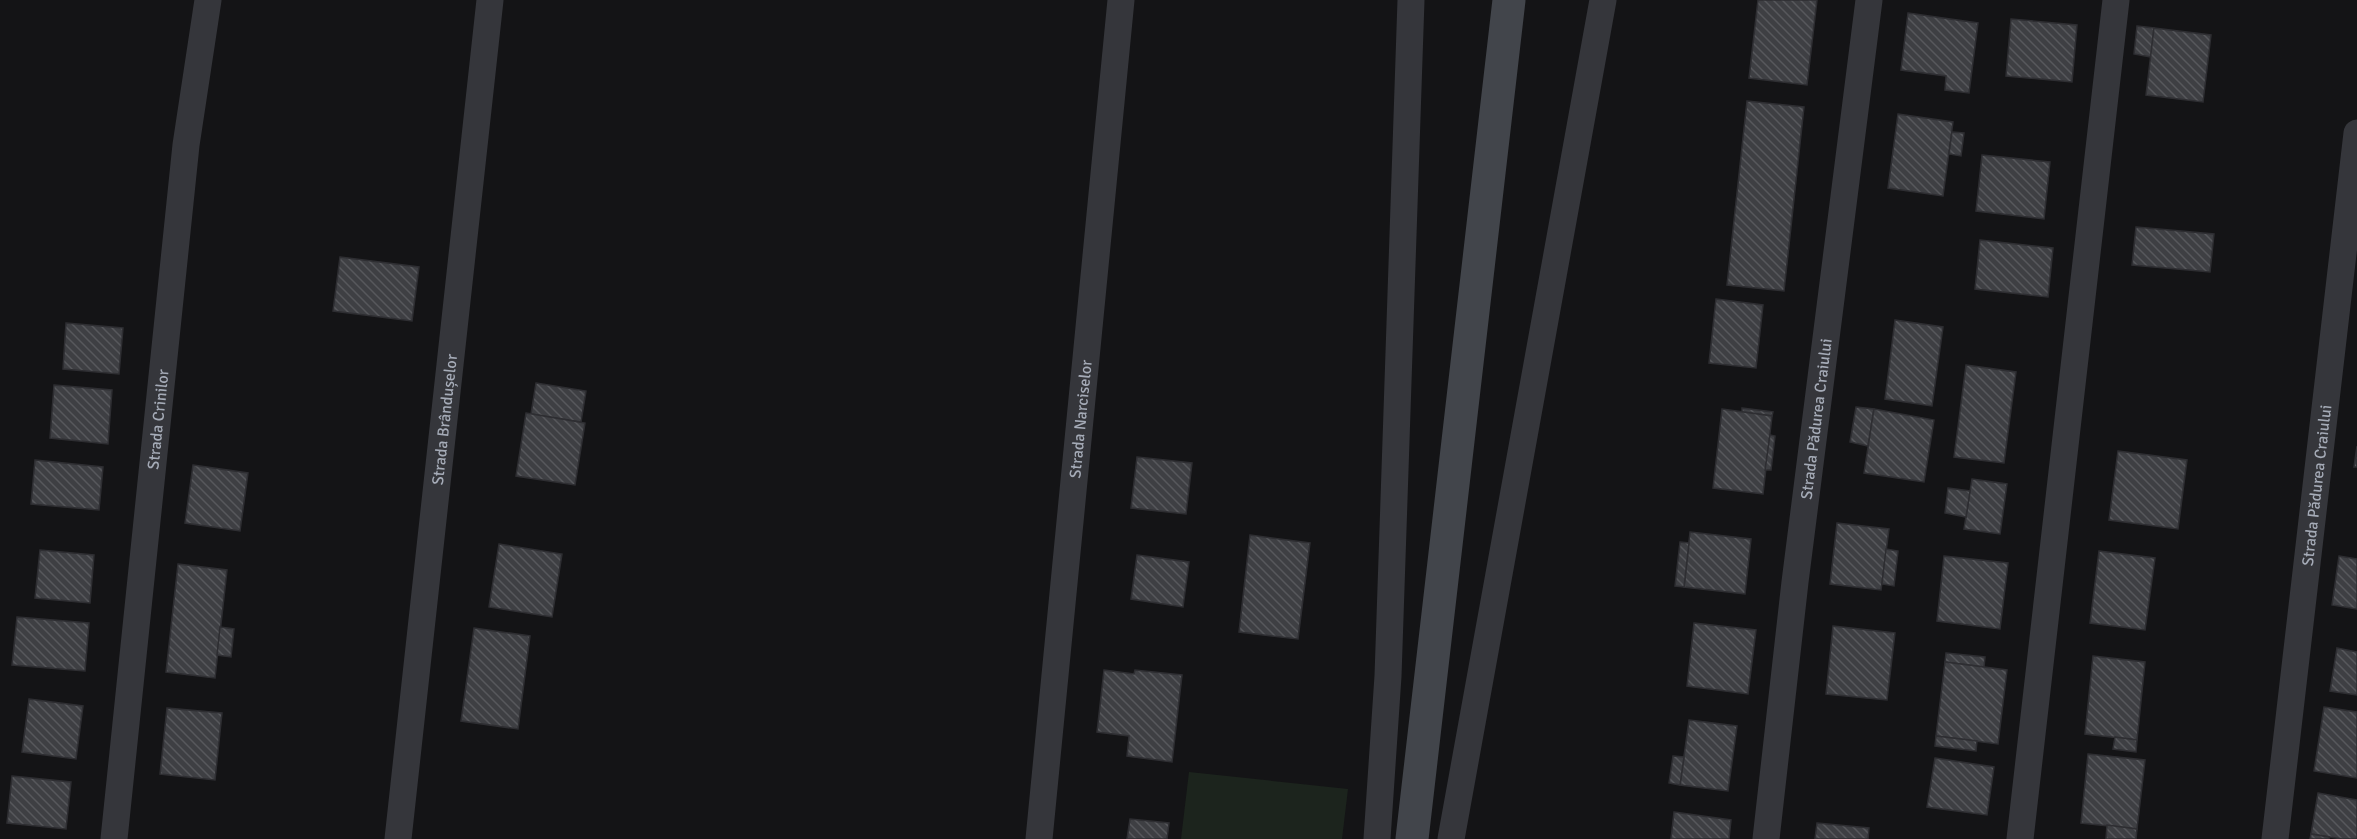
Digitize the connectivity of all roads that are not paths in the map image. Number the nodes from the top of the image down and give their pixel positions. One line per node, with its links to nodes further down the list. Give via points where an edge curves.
1 (208, 0): 10 (street, Strada Crinilor, via 185,156)
2 (490, 0): 11 (street, Strada Brândușelor)
3 (1121, 0): 12 (street, Strada Narciselor)
4 (1411, 0): 13 (street, via 1388,676)
5 (1509, 0): 14 (main road)
6 (1603, 0): 15 (street)
7 (1869, 0): 16 (street, Strada Pădurea Craiului)
8 (2116, 0): 17 (street)
9 (2357, 133): 18 (street, Strada Pădurea Craiului)
10 (114, 839)
11 (398, 839)
12 (1039, 839)
13 (1377, 839)
14 (1412, 839)
15 (1451, 839)
16 (1766, 839)
17 (2020, 839)
18 (2275, 839)

